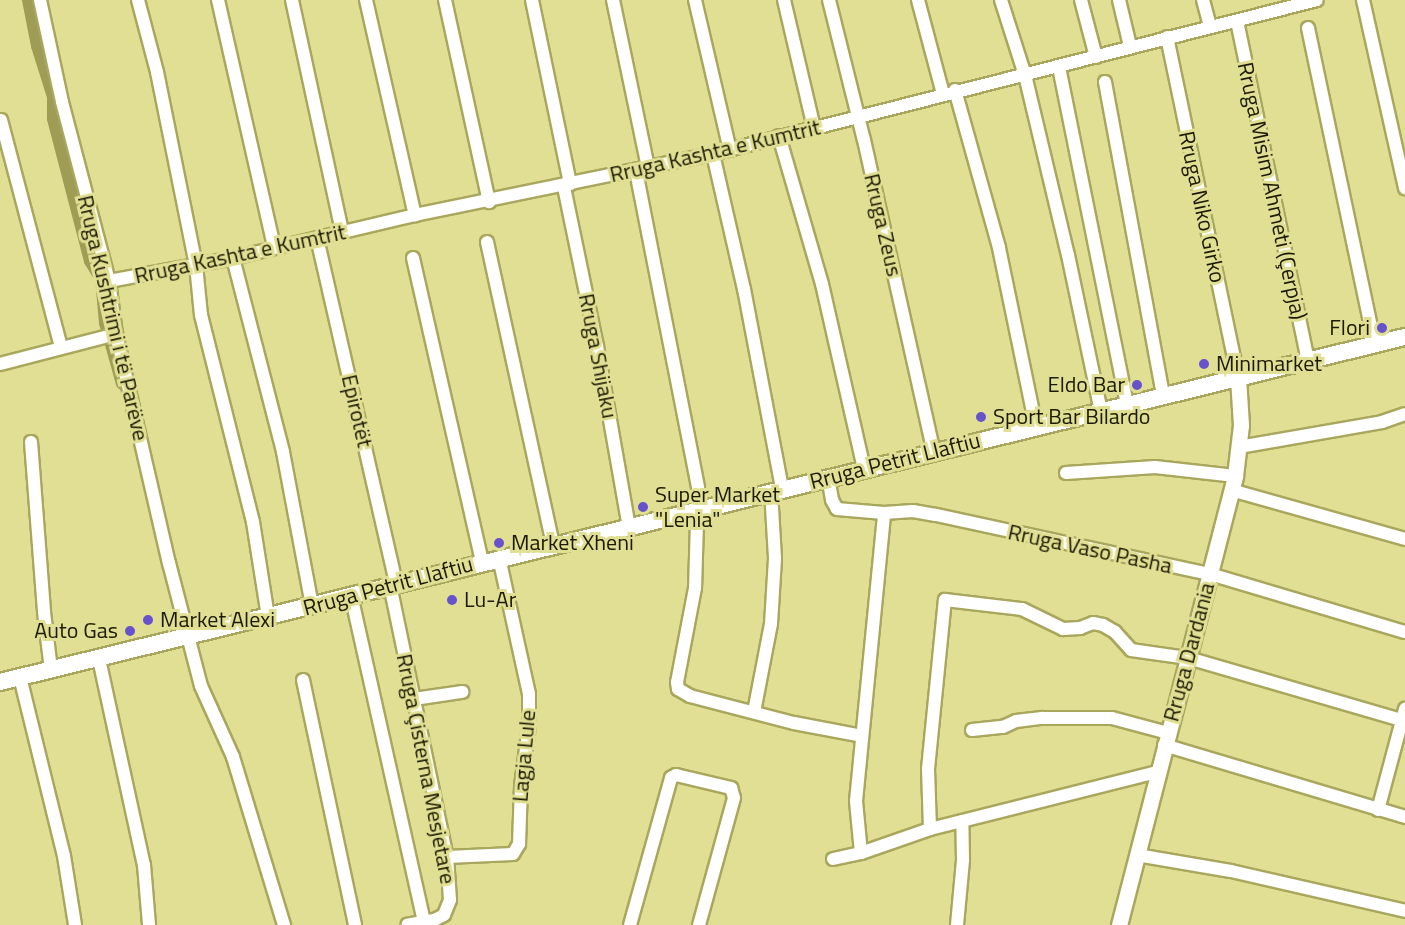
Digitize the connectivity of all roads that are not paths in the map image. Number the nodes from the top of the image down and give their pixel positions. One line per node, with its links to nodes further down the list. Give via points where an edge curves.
1 (40, 0): 48 (street, Rruga Kushtrimi i të Parëve)
2 (138, 0): 47 (street, via 157,72)
3 (218, 0): 44 (street)
4 (292, 0): 41 (street)
5 (366, 0): 40 (street)
6 (445, 0): 39 (street)
7 (532, 0): 37 (street, Rruga Shijaku)
8 (613, 0): 36 (street)
9 (694, 0): 34 (street)
10 (784, 0): 32 (street)
11 (829, 0): 30 (street, Rruga Zeus)
12 (918, 0): 29 (street)
13 (1002, 0): 27 (street)
14 (1081, 0): 25 (street)
15 (1119, 0): 24 (street)
16 (1203, 0): 21 (street)
17 (1317, 0): 19 (street, Rruga Kashta e Kumtrit)
18 (1363, 0): 38 (street)
19 (1290, 3): 20 (street, Rruga Kashta e Kumtrit)
20 (1238, 21): 21 (street, Rruga Kashta e Kumtrit); 53 (street, Rruga Misim Ahmeti (Çerpja))
21 (1210, 27): 23 (street, Rruga Kashta e Kumtrit)
22 (1308, 28): 51 (street)
23 (1167, 37): 24 (street, Rruga Kashta e Kumtrit); 55 (street, Rruga Niko Girko)
24 (1130, 46): 25 (street, Rruga Kashta e Kumtrit)
25 (1096, 57): 26 (street, Rruga Kashta e Kumtrit)
26 (1059, 67): 27 (street, Rruga Kashta e Kumtrit); 57 (street)
27 (1025, 75): 29 (street, Rruga Kashta e Kumtrit); 58 (street)
28 (1105, 82): 56 (street)
29 (949, 92): 30 (street, Rruga Kashta e Kumtrit); 60 (street, via 999,248)
30 (858, 117): 32 (street, Rruga Kashta e Kumtrit); 63 (street, Rruga Zeus)
31 (1, 120): 52 (street)
32 (814, 128): 33 (street, Rruga Kashta e Kumtrit)
33 (778, 136): 34 (street, Rruga Kashta e Kumtrit); 64 (street, via 822,285)
34 (730, 150): 35 (street, Rruga Kashta e Kumtrit)
35 (713, 154): 36 (street, Rruga Kashta e Kumtrit); 68 (street, via 744,289)
36 (642, 170): 37 (street, Rruga Kashta e Kumtrit); 69 (street)
37 (567, 186): 39 (street, Rruga Kashta e Kumtrit); 71 (street, Rruga Shijaku)
38 (1405, 188)
39 (489, 201): 40 (street, Rruga Kashta e Kumtrit)
40 (415, 215): 41 (street, Rruga Kashta e Kumtrit)
41 (342, 232): 42 (street, Rruga Kashta e Kumtrit)
42 (317, 238): 44 (street, Rruga Kashta e Kumtrit); 77 (street, Epirotët)
43 (487, 242): 73 (street)
44 (274, 247): 45 (street, Rruga Kashta e Kumtrit)
45 (233, 258): 47 (street, Rruga Kashta e Kumtrit); 79 (street, via 283,452)
46 (413, 258): 75 (street)
47 (196, 265): 48 (street, Rruga Kashta e Kumtrit); 80 (street, via 201,315 253,522)
48 (109, 281): 49 (street, Rruga Kushtrimi i të Parëve)
49 (114, 334): 52 (street); 82 (street, Rruga Kushtrimi i të Parëve)
50 (1405, 337): 51 (main road, Rruga Petrit Llaftiu)
51 (1375, 345): 53 (main road, Rruga Petrit Llaftiu)
52 (61, 347): 54 (street)
53 (1308, 360): 55 (main road, Rruga Petrit Llaftiu)
54 (0, 364)
55 (1238, 377): 56 (main road, Rruga Petrit Llaftiu); 62 (street, Rruga Dardania)
56 (1163, 394): 57 (main road, Rruga Petrit Llaftiu)
57 (1126, 404): 58 (main road, Rruga Petrit Llaftiu)
58 (1101, 411): 60 (main road, Rruga Petrit Llaftiu)
59 (1405, 414): 62 (street, via 1382,422)
60 (1036, 426): 63 (main road, Rruga Petrit Llaftiu)
61 (31, 442): 85 (street)
62 (1239, 447): 67 (street, Rruga Dardania)
63 (934, 452): 64 (main road, Rruga Petrit Llaftiu)
64 (864, 469): 66 (main road, Rruga Petrit Llaftiu)
65 (1066, 473): 67 (street, via 1155,467)
66 (828, 477): 68 (main road, Rruga Petrit Llaftiu); 70 (street, Rruga Vaso Pasha, via 837,509)
67 (1233, 483): 72 (street); 76 (street, Rruga Dardania)
68 (776, 490): 69 (main road, Rruga Petrit Llaftiu); 91 (street, via 771,624)
69 (699, 510): 71 (main road, Rruga Petrit Llaftiu); 91 (street, via 695,588 678,689 690,696)
70 (884, 513): 76 (street, Rruga Vaso Pasha, via 936,515); 94 (street)
71 (629, 527): 73 (main road, Rruga Petrit Llaftiu)
72 (1405, 539)
73 (553, 544): 74 (main road, Rruga Petrit Llaftiu)
74 (499, 557): 75 (main road, Rruga Petrit Llaftiu); 103 (street, Lagja Lule, via 529,694 519,844 513,854)
75 (482, 561): 77 (main road, Rruga Petrit Llaftiu)
76 (1210, 574): 81 (street, Rruga Vaso Pasha); 83 (street, Rruga Dardania)
77 (393, 584): 78 (main road, Rruga Petrit Llaftiu); 90 (street, Rruga Çisterna Mesjetare)
78 (351, 596): 79 (main road, Rruga Petrit Llaftiu); 106 (street)
79 (312, 606): 80 (main road, Rruga Petrit Llaftiu)
80 (268, 617): 82 (main road, Rruga Petrit Llaftiu)
81 (1405, 632)
82 (190, 635): 84 (main road, Rruga Petrit Llaftiu); 109 (street, Rruga Kushtrimi i të Parëve, via 201,686 233,757)
83 (1188, 658): 92 (street); 95 (street, Rruga Dardania); 100 (street, via 1131,650 1115,632 1093,623 1063,629 1022,609 945,600 928,770)
84 (99, 659): 85 (main road, Rruga Petrit Llaftiu); 108 (street, via 144,865)
85 (51, 670): 86 (main road, Rruga Petrit Llaftiu)
86 (20, 677): 88 (main road, Rruga Petrit Llaftiu); 107 (street, via 64,856)
87 (303, 680): 110 (street)
88 (0, 681)
89 (462, 692): 90 (street)
90 (414, 699): 103 (street, Rruga Çisterna Mesjetare)
91 (754, 712): 94 (street)
92 (1404, 717): 97 (street)
93 (972, 730): 95 (street, via 1042,718 1112,718)
94 (862, 736): 101 (street, via 856,801)
95 (1166, 739): 96 (street, Rruga Dardania); 97 (street)
96 (1157, 772): 99 (street); 102 (street, Rruga Dardania)
97 (1378, 810): 98 (street)
98 (1405, 817)
99 (962, 822): 100 (street); 114 (street)
100 (930, 829): 101 (street)
101 (861, 853): 104 (street)
102 (1137, 855): 105 (street, via 1231,871); 115 (street, Rruga Dardania)
103 (447, 857): 106 (street, Rruga Çisterna Mesjetare, via 450,900 444,915)
104 (833, 859)
105 (1405, 911)
106 (425, 923): 111 (street, Rruga Çisterna Mesjetare)
107 (75, 925)
108 (149, 925)
109 (284, 925)
110 (355, 925)
111 (407, 925)
112 (630, 925): 113 (street, via 671,778 676,775 731,788 735,798)
113 (699, 925)
114 (957, 925)
115 (1119, 925)

